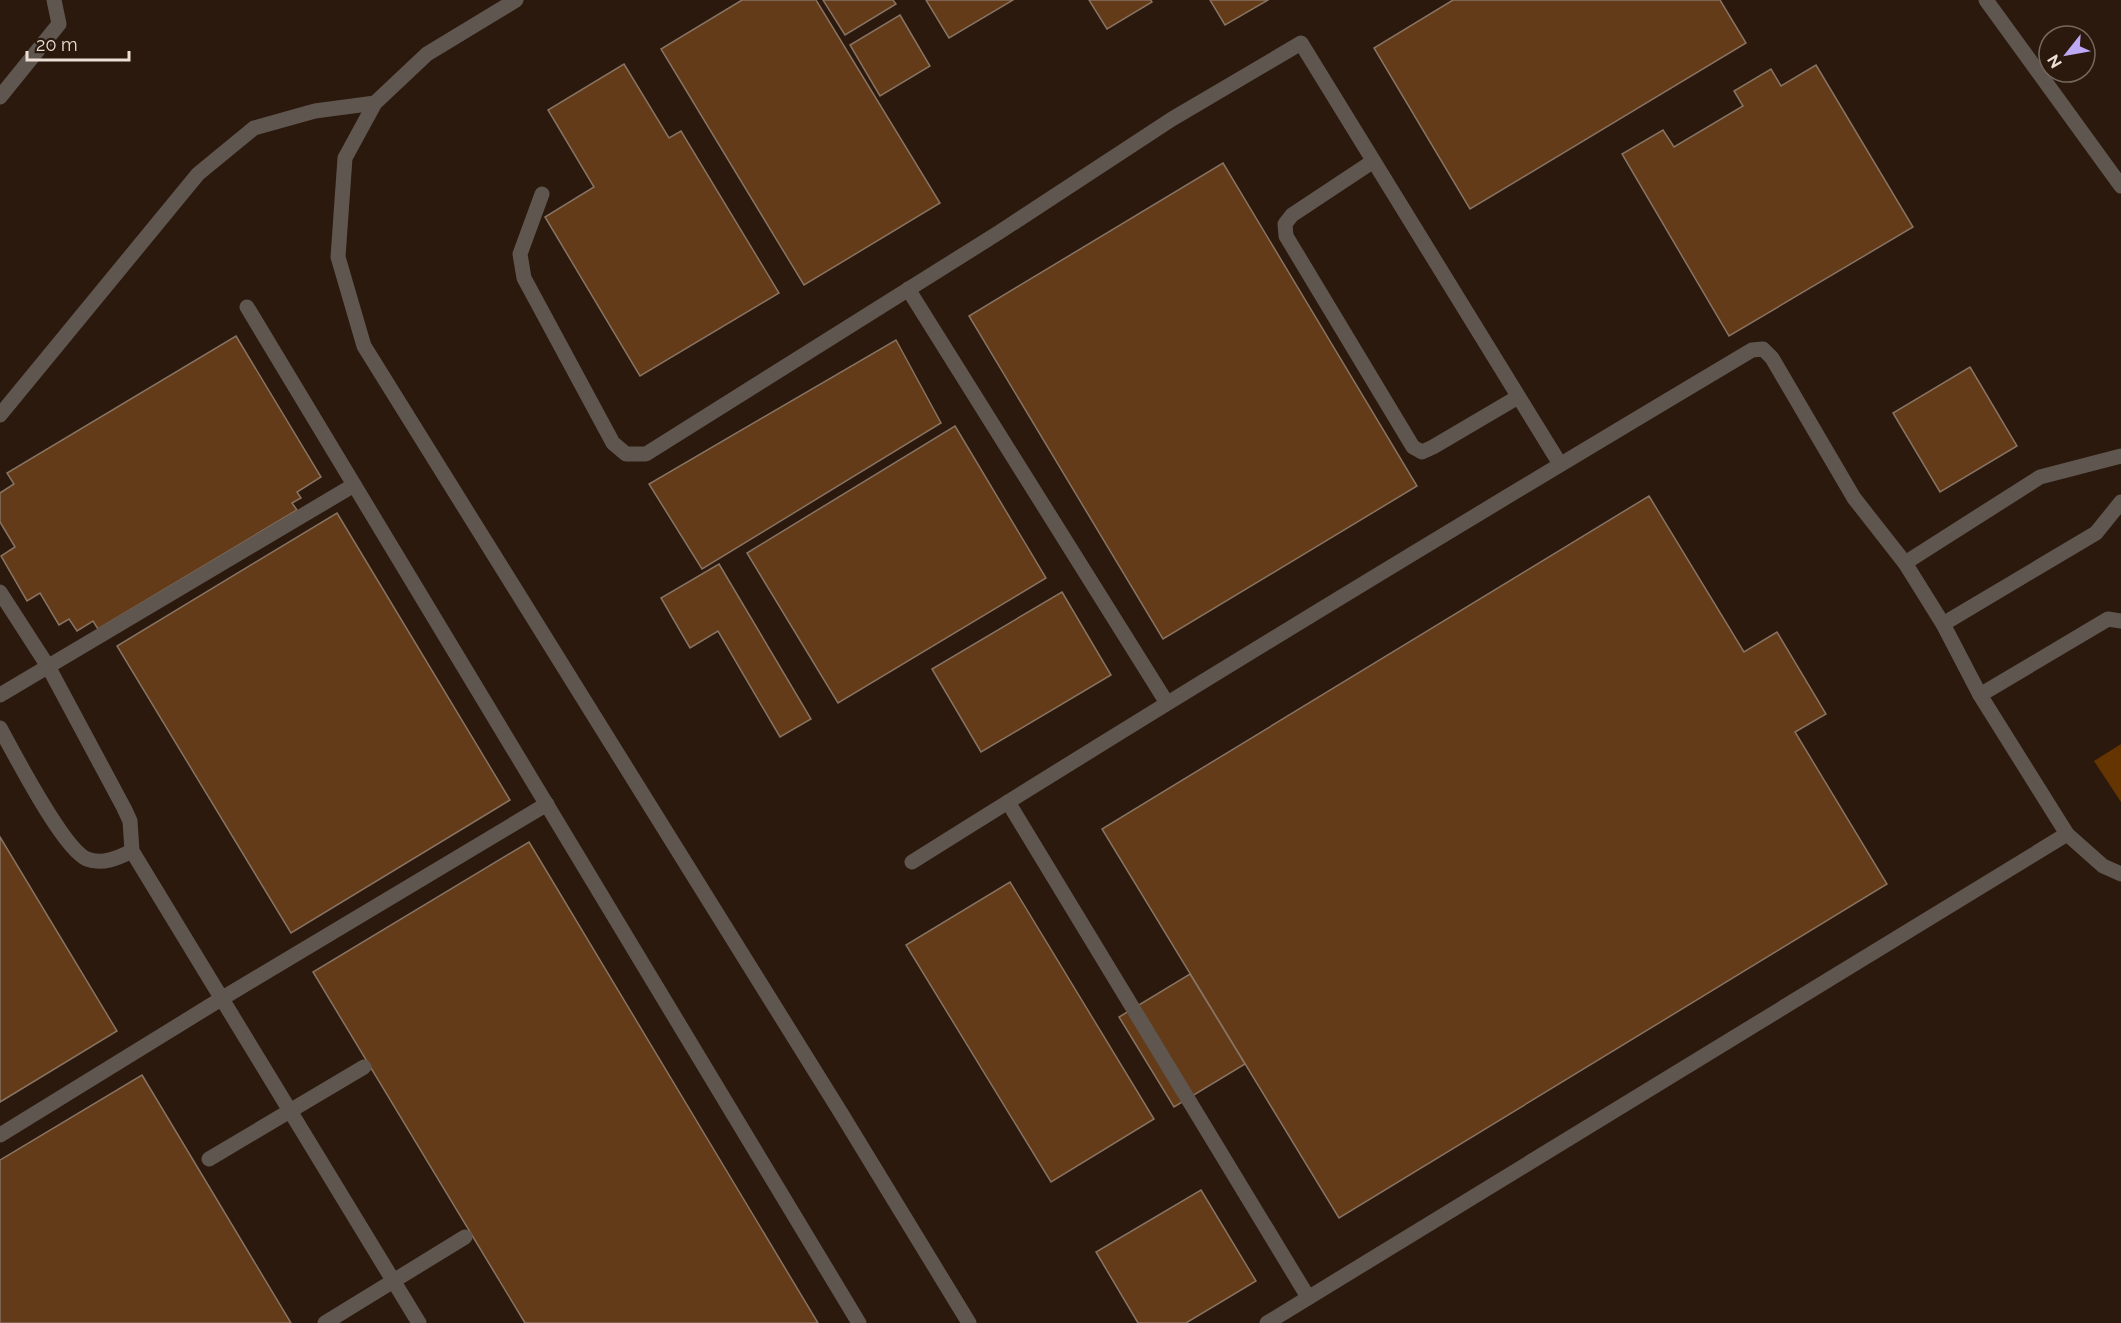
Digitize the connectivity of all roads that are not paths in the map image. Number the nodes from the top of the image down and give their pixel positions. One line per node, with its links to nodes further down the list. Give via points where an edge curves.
1 (54, 0): 4 (street, via 59,24)
2 (516, 0): 5 (street, via 427,54)
3 (1986, 0): 7 (street)
4 (0, 98)
5 (375, 103): 12 (street, via 315,111 254,128 198,174); 43 (street, via 345,158 339,257 364,346)
6 (1372, 162): 9 (street, via 1301,44 1172,119); 11 (street); 11 (street, via 1292,215 1285,224 1286,236 1413,447 1422,452 1433,447)
7 (2121, 186)
8 (542, 194): 9 (street, via 520,254 524,278 614,443 626,454 646,454)
9 (908, 289): 24 (street)
10 (247, 307): 15 (street)
11 (1518, 397): 14 (street)
12 (0, 415)
13 (2121, 456): 17 (street, via 2040,477)
14 (1560, 464): 17 (street, via 1752,350 1763,349 1854,498); 24 (street)
15 (354, 485): 21 (street); 27 (street)
16 (2121, 502): 20 (street, via 2096,534)
17 (1905, 563): 20 (street)
18 (0, 592): 21 (street)
19 (2121, 621): 23 (street, via 2108,620)
20 (1943, 624): 23 (street)
21 (48, 668): 22 (street); 29 (street, via 130,821)
22 (0, 695)
23 (1980, 695): 28 (street)
24 (1167, 703): 26 (street)
25 (0, 728): 29 (street, via 59,830 80,856 100,861)
26 (1008, 802): 30 (street); 39 (street)
27 (547, 804): 32 (street); 42 (street)
28 (2067, 834): 31 (street, via 2103,866); 39 (street)
29 (132, 851): 32 (street)
30 (912, 862)
31 (2121, 874)
32 (221, 999): 34 (street); 35 (street)
33 (364, 1067): 34 (street)
34 (290, 1111): 36 (street); 38 (street)
35 (0, 1135)
36 (209, 1159)
37 (465, 1237): 38 (street)
38 (393, 1281): 40 (street); 41 (street)
39 (1308, 1297): 44 (street)
40 (325, 1323)
41 (419, 1323)
42 (859, 1323)
43 (969, 1323)
44 (1266, 1323)

